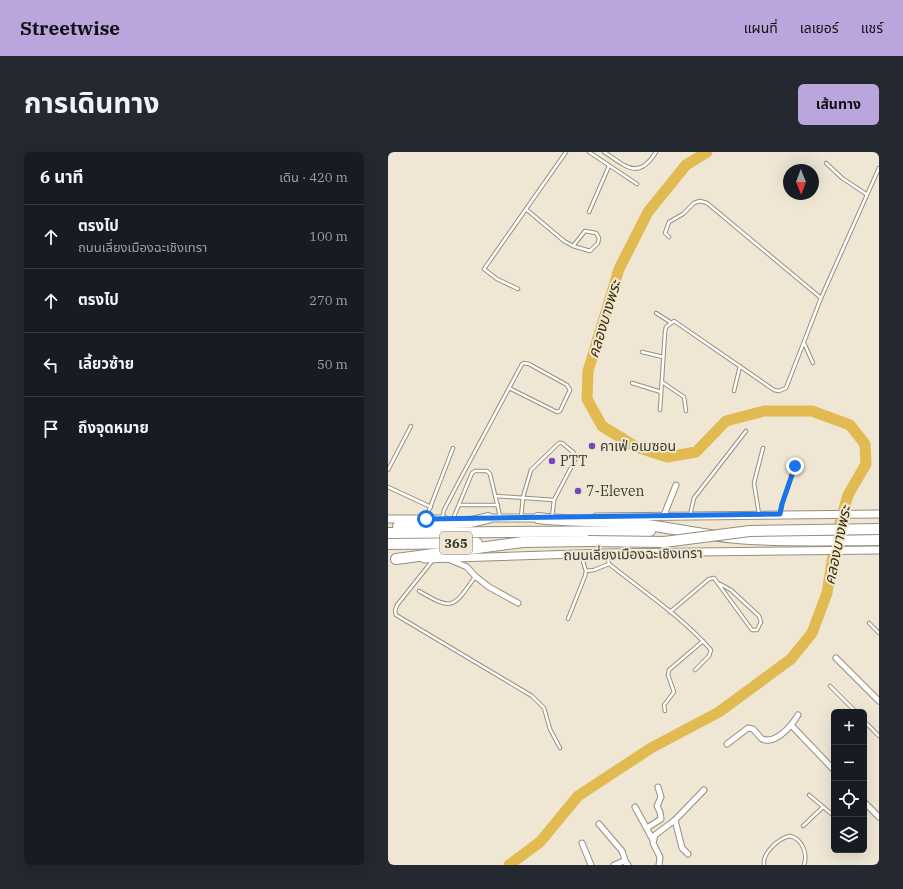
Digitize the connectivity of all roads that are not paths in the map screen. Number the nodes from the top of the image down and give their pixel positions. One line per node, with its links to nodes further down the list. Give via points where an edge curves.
1 (566, 152): 10 (lane)
2 (589, 152): 6 (lane)
3 (604, 152): 4 (lane, via 636,170 649,162)
4 (656, 152)
5 (826, 163): 9 (lane, via 842,178)
6 (610, 166): 8 (lane); 11 (lane)
7 (879, 168): 9 (lane)
8 (637, 184)
9 (866, 194): 15 (lane)
10 (527, 210): 13 (lane); 14 (lane, via 484,269 497,279)
11 (589, 212)
12 (669, 237): 15 (lane, via 665,233 669,222 694,203 707,203)
13 (573, 246): 13 (lane, via 585,231 596,234 599,238 594,249 590,251)
14 (518, 289)
15 (821, 298): 18 (lane)
16 (656, 313): 17 (lane)
17 (670, 322): 20 (lane, via 665,332); 22 (lane, via 678,323)
18 (804, 343): 21 (lane); 22 (lane, via 788,384 783,390 774,390)
19 (642, 352): 20 (lane)
20 (663, 357): 23 (lane)
21 (813, 363)
22 (740, 366): 26 (lane)
23 (662, 382): 27 (lane); 29 (lane, via 684,397)
24 (632, 383): 27 (lane)
25 (509, 388): 25 (lane, via 557,412 560,411 570,390 567,385 524,363); 56 (lane, via 444,510)
26 (734, 391)
27 (661, 392): 28 (lane)
28 (660, 410)
29 (686, 411)
30 (411, 426): 35 (lane)
31 (746, 431): 48 (lane, via 694,498)
32 (453, 448): 43 (lane)
33 (763, 448): 44 (lane, via 754,483)
34 (795, 466): 45 (lane)
35 (388, 470)
36 (676, 485): 47 (street)
37 (388, 487): 43 (lane)
38 (496, 496): 39 (lane); 41 (lane, via 490,474 487,471 475,471); 42 (lane)
39 (523, 497): 40 (lane); 40 (lane, via 531,470 562,443 576,458); 51 (lane)
40 (554, 500): 53 (lane)
41 (459, 505): 42 (lane); 57 (lane)
42 (498, 505): 50 (lane)
43 (431, 507): 55 (lane)
44 (759, 514): 45 (main road, 365); 48 (main road, 365)
45 (780, 514): 46 (main road, 365)
46 (879, 514)
47 (664, 515): 48 (main road, 365); 53 (main road, 365)
48 (690, 515)
49 (488, 518): 50 (main road, 365); 57 (main road, 365); 58 (highway, via 471,522)
50 (501, 518): 51 (main road, 365)
51 (521, 518): 52 (main road, 365)
52 (538, 518): 53 (main road, 365); 60 (highway, via 564,522 628,523)
53 (552, 518)
54 (388, 519): 55 (main road, 365)
55 (426, 519): 56 (main road, 365)
56 (442, 519): 57 (main road, 365)
57 (453, 519)
58 (388, 527)
59 (879, 529): 63 (highway, bridge, via 750,531 664,542)
60 (687, 530): 61 (highway, ถนนเลี่ยงเมืองฉะเชิงเทรา / 365); 62 (highway, via 704,535 782,541)
61 (388, 533)
62 (879, 540)
63 (523, 542): 64 (highway, 365); 68 (highway)
64 (388, 544)
65 (879, 550): 66 (main road, ถนนเลี่ยงเมืองฉะเชิงเทรา / 365)
66 (606, 553): 67 (main road, ถนนเลี่ยงเมืองฉะเชิงเทรา / 365); 71 (lane)
67 (581, 554): 70 (main road, ถนนเลี่ยงเมืองฉะเชิงเทรา / 365); 72 (lane)
68 (392, 559): 69 (main road, ถนนเลี่ยงเมืองฉะเชิงเทรา / 365)
69 (434, 559): 70 (main road, ถนนเลี่ยงเมืองฉะเชิงเทรา / 365); 93 (lane, via 398,605 396,615 532,696 541,704)
70 (447, 559): 73 (street, via 467,567)
71 (609, 564): 72 (lane); 77 (lane)
72 (586, 571): 78 (lane)
73 (475, 576): 75 (lane, via 453,604 440,603); 76 (street)
74 (720, 584): 74 (lane, via 731,590 759,616 761,622 757,630 752,630); 77 (lane, via 712,578)
75 (420, 591)
76 (518, 603)
77 (670, 612): 81 (lane)
78 (568, 619)
79 (869, 623): 80 (lane)
80 (879, 633)
81 (703, 641): 83 (lane, via 711,653); 87 (lane, via 669,670 668,675 674,692 664,705)
82 (836, 658): 85 (street)
83 (695, 670)
84 (830, 686): 86 (lane)
85 (879, 701)
86 (853, 709)
87 (665, 711)
88 (798, 715): 90 (street)
89 (867, 724): 91 (lane)
90 (792, 726): 92 (street, via 781,734 765,740 753,729 748,728); 94 (street)
91 (879, 736)
92 (727, 744)
93 (560, 748)
94 (831, 767)
95 (658, 787): 106 (street, via 661,797 657,806 661,819)
96 (704, 790): 103 (street)
97 (809, 795): 100 (lane)
98 (867, 805): 102 (street)
99 (636, 807): 106 (street)
100 (824, 807): 101 (lane); 105 (lane)
101 (831, 813)
102 (879, 817)
103 (675, 820): 107 (street, via 655,835); 109 (street, via 682,848)
104 (599, 824): 110 (street, via 622,851)
105 (803, 826)
106 (647, 828): 107 (street)
107 (653, 840): 113 (street, via 660,857)
108 (582, 843): 111 (street)
109 (688, 854)
110 (627, 864): 112 (street, via 620,861)
111 (591, 865)
112 (614, 865)
113 (659, 865)
114 (764, 865): 115 (lane, via 765,858 778,841 790,836 796,837 802,844 806,859)
115 (804, 865)

